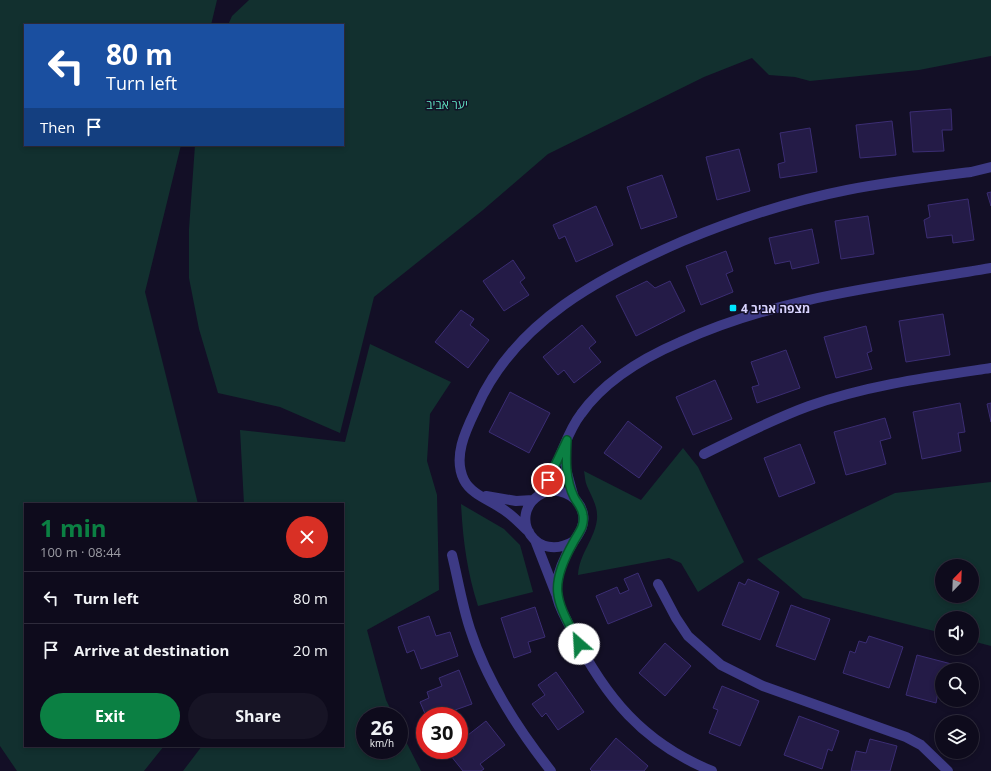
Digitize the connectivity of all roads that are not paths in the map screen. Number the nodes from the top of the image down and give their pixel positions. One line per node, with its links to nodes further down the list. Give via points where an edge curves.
1 (991, 167): 6 (street, via 846,190 756,213 627,266 582,291 531,332 494,376 480,399 462,443 460,457 464,481)
2 (991, 268): 4 (street, via 806,299 704,330 638,362 613,380 581,414)
3 (991, 368): 5 (street, via 902,382 809,406)
4 (567, 440): 7 (street); 8 (street, via 566,469)
5 (704, 454)
6 (478, 495): 7 (street, via 516,501); 9 (street, via 503,509)
7 (536, 497): 8 (street, via 556,490); 9 (street, via 526,517)
8 (574, 498): 10 (street, via 580,505 583,524 580,534)
9 (532, 536): 10 (street, via 546,547 566,546); 13 (street)
10 (574, 541): 13 (street, via 563,562 556,593)
11 (452, 555): 17 (street, via 469,628 482,660 512,719)
12 (658, 584): 14 (street, via 688,636 721,665 763,686 906,737 921,744)
13 (558, 600): 18 (street, via 584,654 620,706 655,740)
14 (935, 757)
15 (936, 759): 19 (street)
16 (937, 759): 20 (street)
17 (551, 771)
18 (712, 771)
19 (943, 771)
20 (948, 771)

